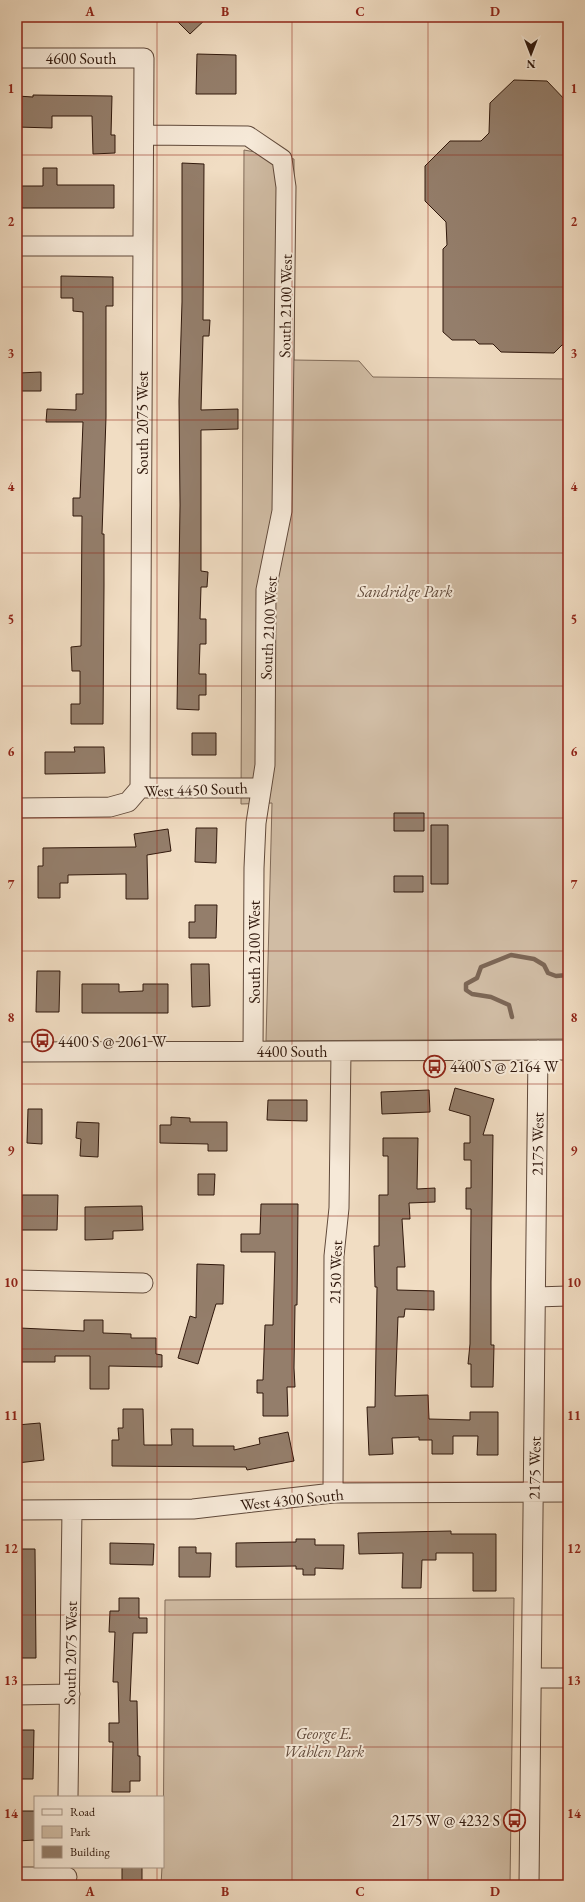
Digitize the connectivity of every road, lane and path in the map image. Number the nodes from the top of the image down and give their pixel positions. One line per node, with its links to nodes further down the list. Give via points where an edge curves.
1 (17, 58): 2 (street, 4600 South)
2 (144, 58): 3 (street, South 2075 West)
3 (144, 135): 5 (street, South 2075 West); 7 (street, South 2100 West, via 248,136 282,159 286,187 282,511 266,590 265,765)
4 (17, 246): 5 (street)
5 (143, 246): 6 (street, South 2075 West)
6 (140, 788): 7 (street, West 4450 South); 8 (street, West 4450 South, via 128,802 110,807)
7 (261, 788): 11 (street, South 2100 West, via 254,868)
8 (17, 808)
9 (538, 1050): 10 (street, 4400 South); 12 (street, 4400 South); 16 (street, 2175 West)
10 (568, 1050)
11 (253, 1051): 12 (street, 4400 South); 13 (street, 4400 South)
12 (341, 1051): 20 (street, 2150 West, via 339,1208 334,1256)
13 (17, 1052)
14 (17, 1280): 15 (street)
15 (143, 1283)
16 (536, 1296): 17 (street); 18 (street, 2175 West)
17 (568, 1296)
18 (534, 1492): 19 (street, West 4300 South); 20 (street, West 4300 South); 23 (street, 2175 West)
19 (568, 1492)
20 (333, 1493): 22 (street, West 4300 South, via 193,1510)
21 (17, 1510): 22 (street, West 4300 South)
22 (72, 1510): 25 (street, South 2075 West)
23 (532, 1678): 24 (street); 30 (street, 2175 West)
24 (568, 1678)
25 (70, 1694): 26 (street); 27 (street, South 2075 West)
26 (17, 1695)
27 (68, 1796)
28 (68, 1876): 29 (street)
29 (17, 1877)
30 (530, 1885)

